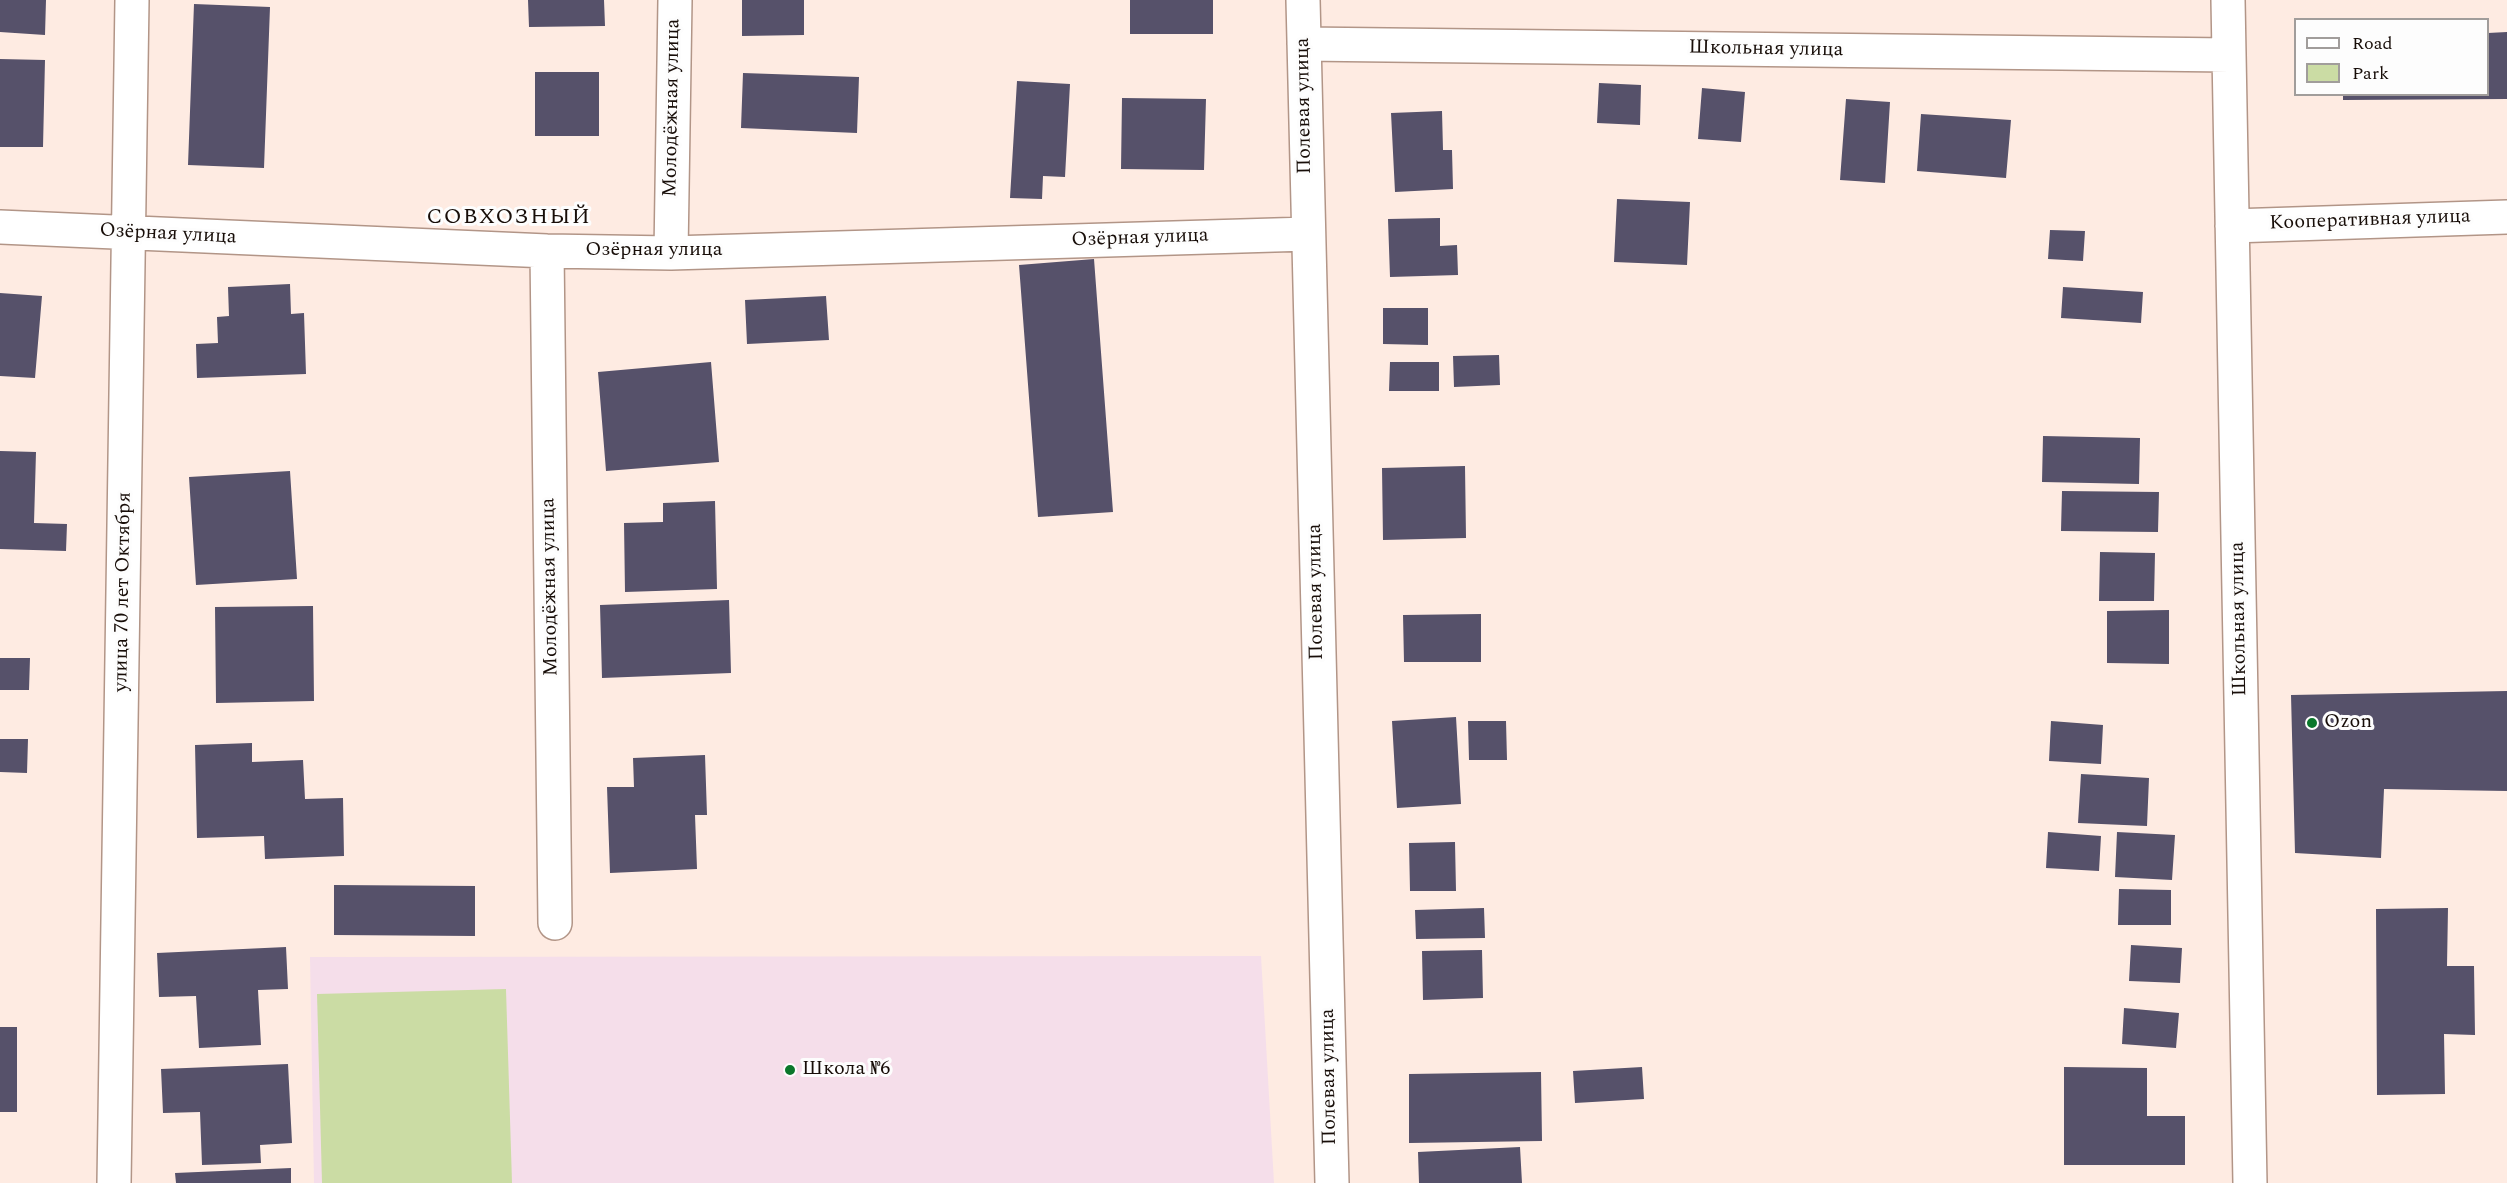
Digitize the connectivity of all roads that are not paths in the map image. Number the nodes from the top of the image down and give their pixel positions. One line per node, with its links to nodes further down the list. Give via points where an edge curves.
1 (132, 0): 10 (street, улица 70 лет Октября)
2 (675, 0): 13 (street, Молодёжная улица)
3 (1303, 0): 5 (street, Полевая улица)
4 (2228, 0): 6 (street, Школьная улица)
5 (1304, 44): 6 (street, Школьная улица); 11 (street, Полевая улица)
6 (2229, 55): 8 (street, Школьная улица)
7 (2507, 217): 8 (street, Кооперативная улица)
8 (2232, 225): 17 (street, Школьная улица)
9 (0, 227): 10 (street, Озёрная улица)
10 (130, 233): 12 (street, Озёрная улица); 15 (street, улица 70 лет Октября)
11 (1308, 234): 13 (street, Озёрная улица); 16 (street, Полевая улица)
12 (547, 252): 13 (street, Озёрная улица); 14 (street, Молодёжная улица)
13 (671, 253)
14 (555, 923)
15 (114, 1183)
16 (1332, 1183)
17 (2250, 1183)

